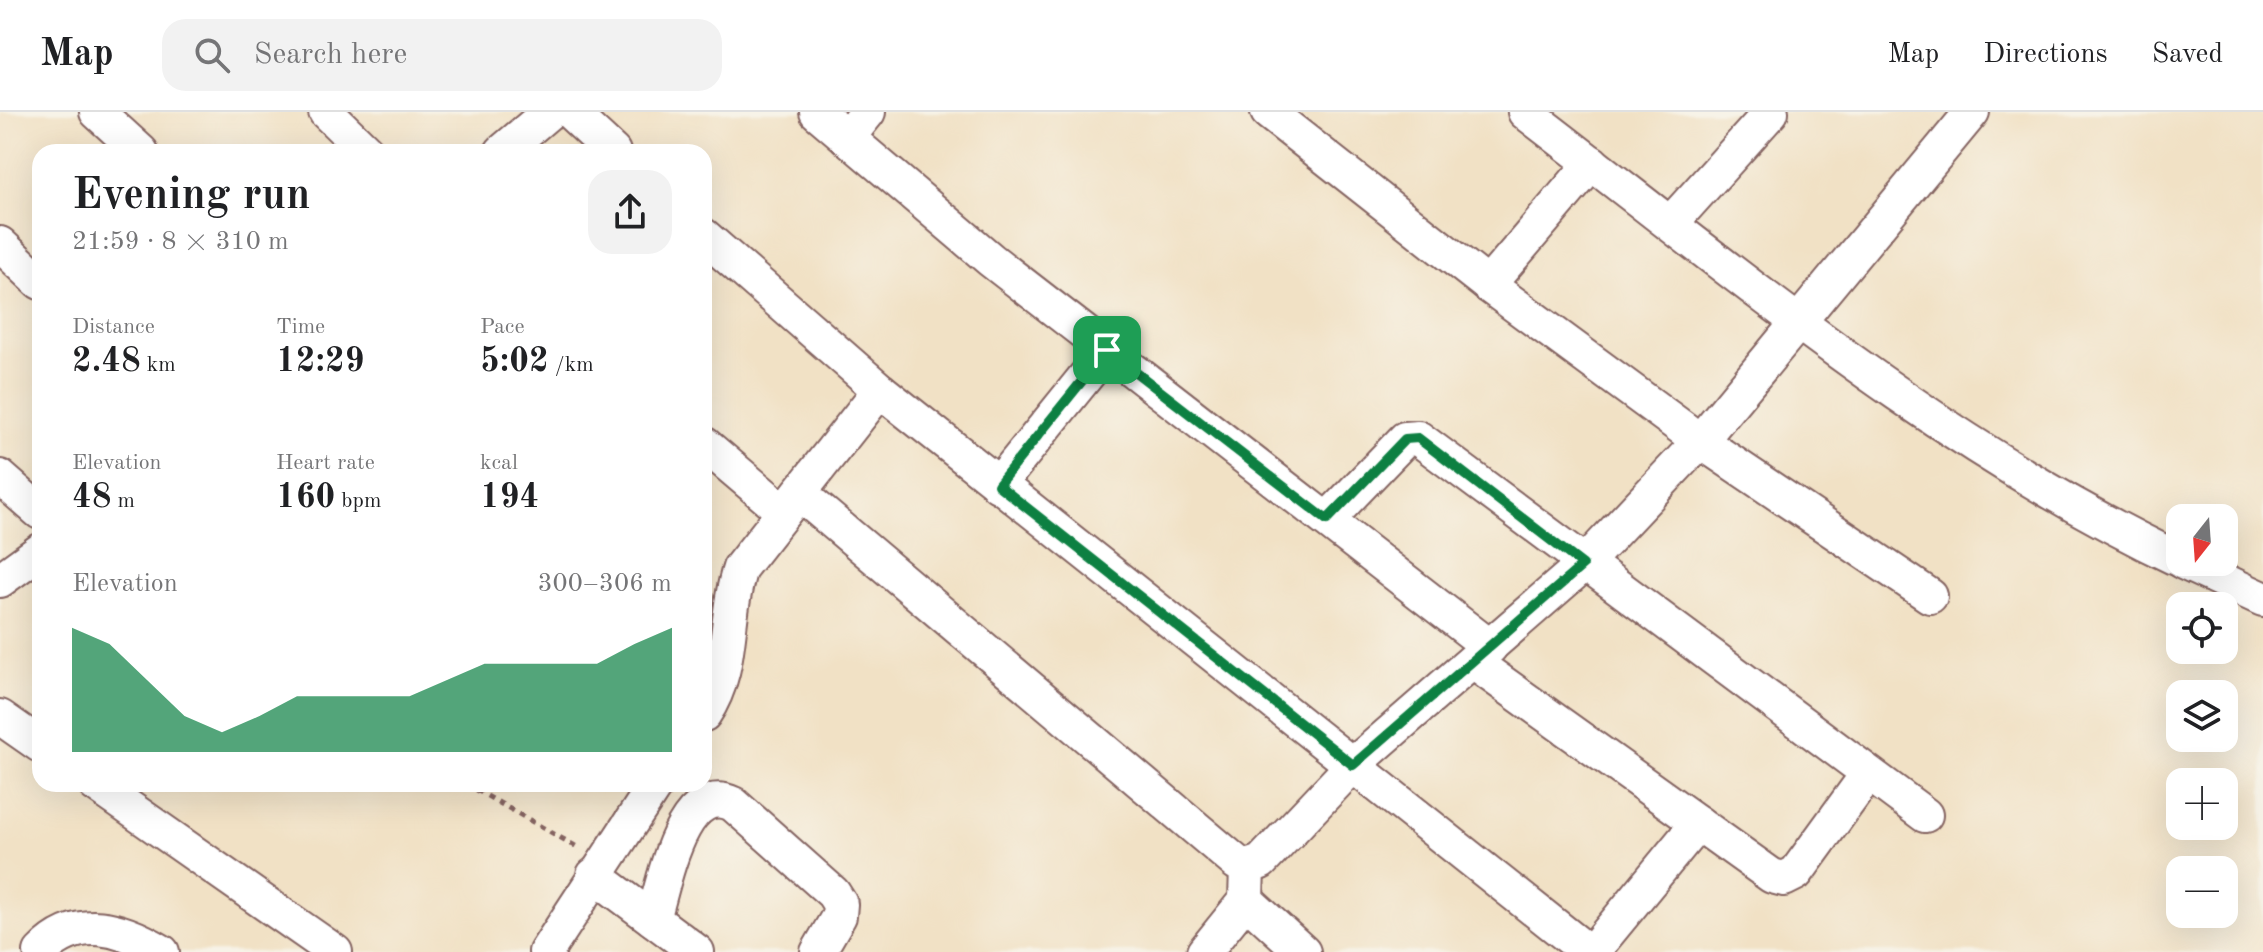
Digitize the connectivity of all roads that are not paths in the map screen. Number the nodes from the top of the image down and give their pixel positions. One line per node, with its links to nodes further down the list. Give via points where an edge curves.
1 (97, 112): 11 (street)
2 (326, 112): 12 (street)
3 (549, 112): 13 (street)
4 (570, 112): 14 (street)
5 (817, 112): 10 (street)
6 (1268, 112): 20 (street)
7 (1771, 112): 16 (street)
8 (1972, 112): 21 (street)
9 (1531, 114): 15 (street)
10 (857, 125): 22 (street, via 991,260)
11 (132, 144)
12 (359, 144)
13 (511, 144)
14 (604, 144)
15 (1592, 163): 16 (street); 20 (street)
16 (1671, 223): 21 (street)
17 (712, 243): 23 (street)
18 (0, 244): 19 (street)
19 (32, 274)
20 (1488, 285): 24 (street)
21 (1797, 319): 24 (street); 31 (street, via 1905,402 2047,492)
22 (1107, 350): 27 (street); 30 (street)
23 (880, 390): 27 (street); 28 (street)
24 (1700, 441): 33 (street); 36 (street)
25 (712, 449): 28 (street)
26 (0, 477): 29 (street)
27 (998, 485): 42 (street)
28 (792, 502): 39 (street, via 740,568 723,677); 49 (street, via 1237,863)
29 (32, 505)
30 (1327, 520): 33 (street, via 1405,439 1418,438); 38 (street)
31 (2166, 553)
32 (32, 557): 35 (street)
33 (1583, 565): 38 (street); 43 (street)
34 (2214, 576): 37 (street)
35 (0, 580)
36 (1930, 596)
37 (2263, 599)
38 (1482, 654): 42 (street); 47 (street)
39 (712, 698)
40 (0, 717): 41 (street)
41 (32, 739)
42 (1353, 765): 49 (street); 59 (street)
43 (1868, 774): 46 (street); 47 (street, via 1796,873 1784,879 1772,876)
44 (106, 792): 53 (street)
45 (650, 792): 48 (street)
46 (1925, 815)
47 (1698, 823): 59 (street)
48 (598, 868): 50 (street); 54 (street)
49 (1246, 884): 57 (street); 58 (street)
50 (653, 919): 55 (street); 56 (street, via 687,817 701,804 721,799 733,804 840,904 839,916)
51 (41, 952): 52 (street, via 51,941 82,928 112,928)
52 (162, 952)
53 (335, 952)
54 (546, 952)
55 (697, 952)
56 (818, 952)
57 (1204, 952)
58 (1303, 952)
59 (1590, 952)

